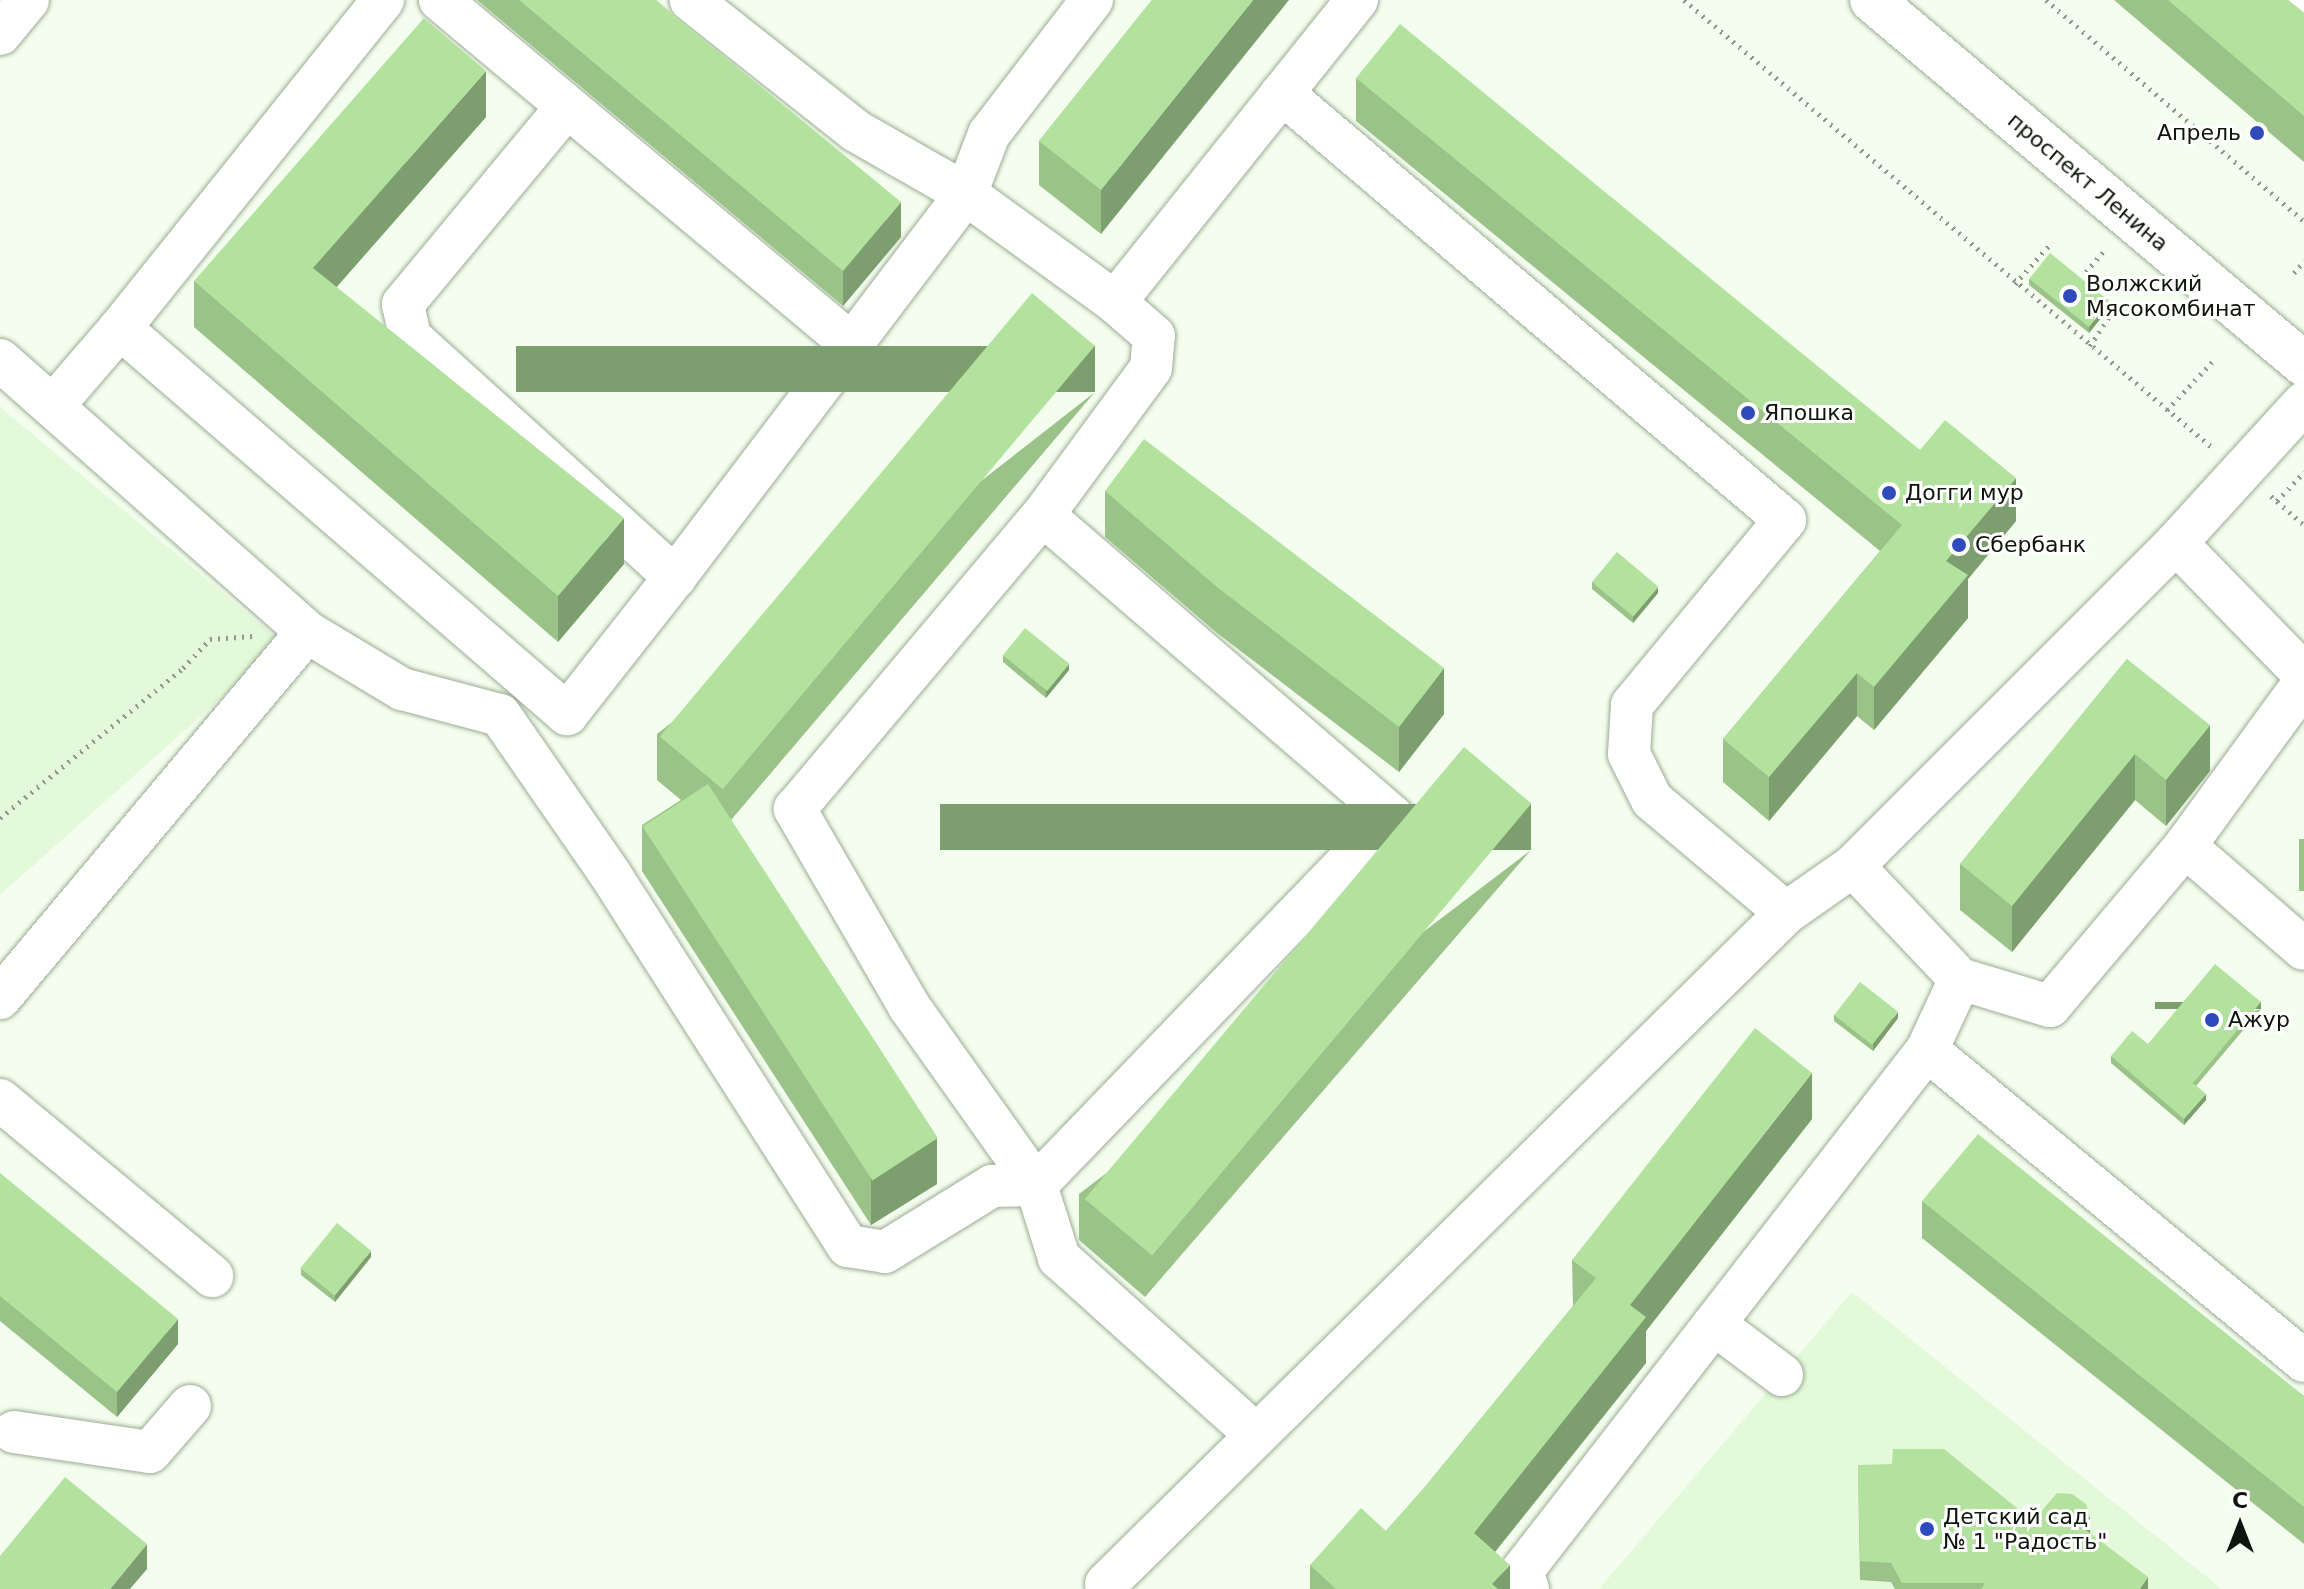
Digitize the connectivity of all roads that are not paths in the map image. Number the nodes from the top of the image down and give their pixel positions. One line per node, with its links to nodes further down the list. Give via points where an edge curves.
1 (28, 0): 10 (street)
2 (383, 0): 15 (street)
3 (440, 0): 12 (street)
4 (691, 0): 13 (street, via 856,131)
5 (1092, 0): 13 (street, via 989,134)
6 (1357, 0): 11 (street)
7 (1872, 0): 18 (main road, проспект Ленина)
8 (2289, 0): 9 (street)
9 (2304, 13)
10 (0, 34)
11 (1282, 93): 14 (street); 29 (street, via 1785,520 1632,705 1629,754 1652,800)
12 (565, 109): 16 (street); 23 (street, via 403,304 410,337)
13 (966, 194): 14 (street); 16 (street)
14 (1115, 302): 21 (street, via 1154,336 1151,368)
15 (120, 328): 20 (street); 23 (street, via 567,714)
16 (854, 346): 23 (street)
17 (0, 360): 20 (street)
18 (2304, 364)
19 (2304, 403): 22 (street)
20 (53, 406): 24 (street)
21 (1043, 515): 35 (street, via 795,809 909,1006); 35 (street, via 1392,816)
22 (2176, 543): 25 (street); 28 (street)
23 (675, 577)
24 (307, 632): 32 (street); 35 (street, via 402,689 500,715 610,874 848,1246 885,1252 992,1186)
25 (2304, 674)
26 (2304, 683): 27 (street)
27 (2185, 846): 30 (street); 31 (street, via 2050,1006)
28 (1853, 866): 29 (street); 31 (street)
29 (1786, 913): 42 (street)
30 (2304, 949)
31 (1960, 979): 33 (street)
32 (0, 998)
33 (1927, 1050): 37 (street); 38 (street)
34 (0, 1100): 36 (street)
35 (1036, 1185): 42 (street, via 1059,1258)
36 (212, 1276)
37 (1714, 1324): 39 (street); 44 (street, via 1522,1571)
38 (2304, 1361)
39 (1782, 1375)
40 (190, 1406): 41 (street, via 150,1452)
41 (5, 1433)
42 (1254, 1433): 43 (street)
43 (1106, 1584)
44 (1528, 1589)

